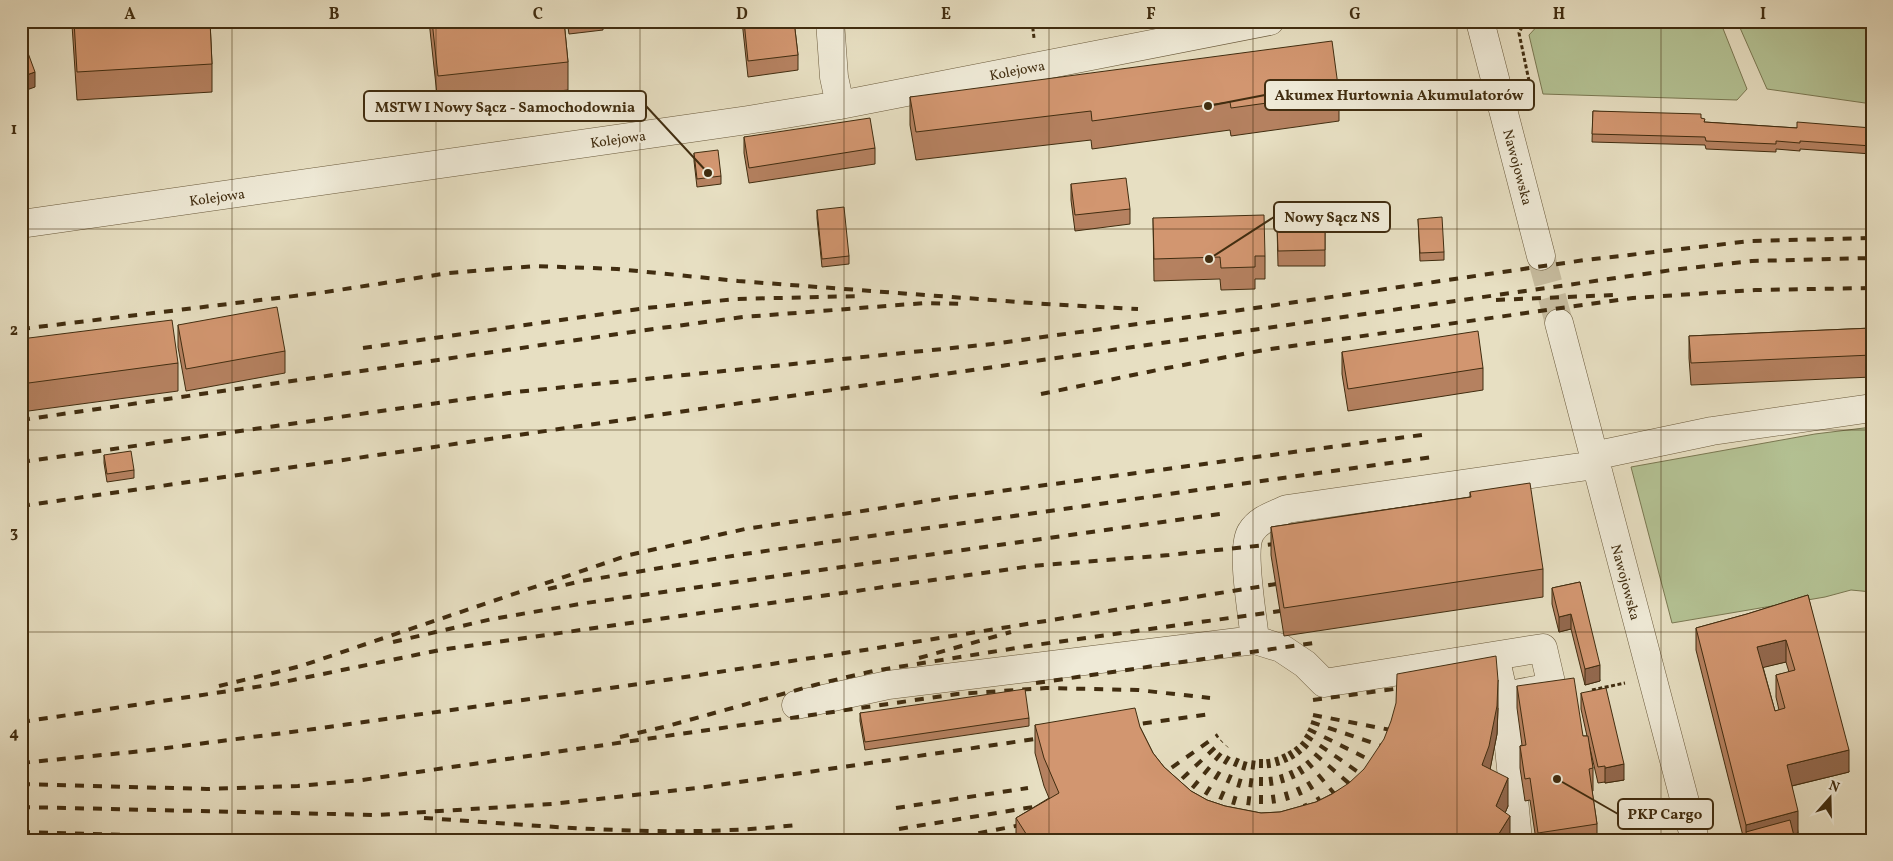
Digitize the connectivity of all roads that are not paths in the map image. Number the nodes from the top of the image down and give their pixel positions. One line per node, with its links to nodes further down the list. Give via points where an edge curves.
1 (830, 21): 4 (street, via 834,77)
2 (1270, 21): 4 (street, Kolejowa)
3 (1480, 21): 6 (street, Nawojowska)
4 (840, 105): 5 (street, Kolejowa)
5 (21, 224)
6 (1541, 256)
7 (1558, 324): 9 (street, Nawojowska)
8 (1872, 408): 9 (street, via 1712,431)
9 (1594, 461): 10 (street, via 1287,509 1262,520 1251,532 1246,548); 15 (street, Nawojowska)
10 (1255, 640): 11 (street, via 1281,648 1305,664 1324,683); 13 (street, via 888,685)
11 (1495, 656): 12 (street); 12 (street, via 1543,648 1552,687)
12 (1504, 696): 14 (street)
13 (796, 705)
14 (1518, 840)
15 (1695, 840)

